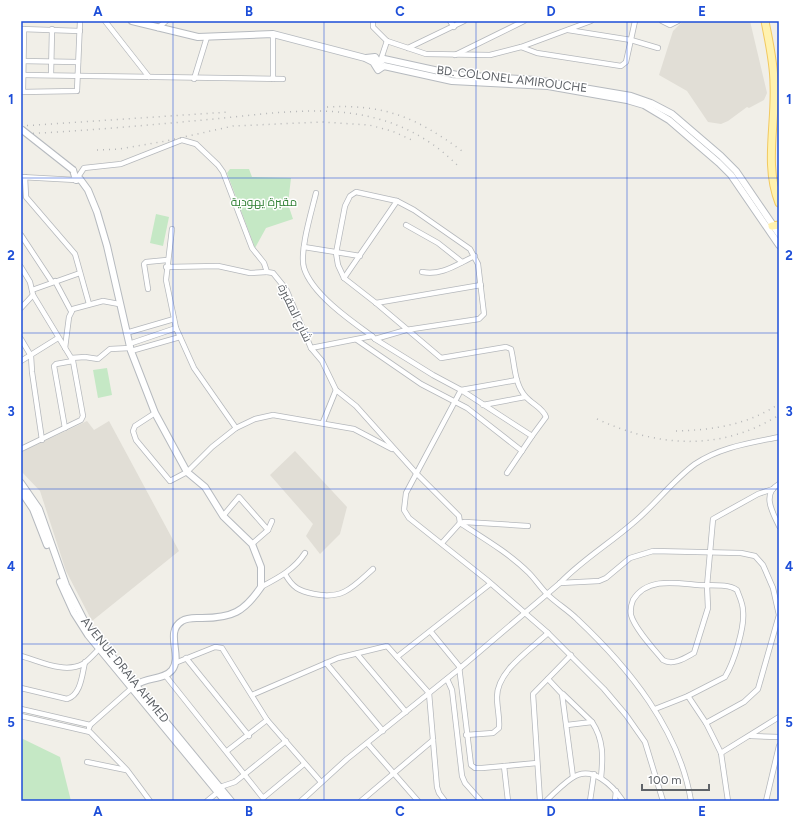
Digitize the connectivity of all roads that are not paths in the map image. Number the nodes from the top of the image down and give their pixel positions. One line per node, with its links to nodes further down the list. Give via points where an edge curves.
1 (80, 21): 19 (street)
2 (105, 21): 37 (street)
3 (132, 21): 15 (street)
4 (166, 21): 15 (street)
5 (374, 21): 23 (street, via 373,27)
6 (450, 21): 14 (street)
7 (464, 21): 14 (street)
8 (524, 21): 27 (street)
9 (591, 21): 18 (street)
10 (635, 21): 22 (street)
11 (662, 21): 12 (street, via 670,25)
12 (678, 21)
13 (765, 21): 48 (main road, via 773,62 774,85 771,172)
14 (454, 27): 25 (street)
15 (158, 28): 21 (street, via 187,36)
16 (23, 29): 17 (street); 29 (street)
17 (52, 29): 19 (street); 30 (street)
18 (566, 30): 22 (street); 24 (street)
19 (80, 31): 31 (street)
20 (273, 34): 21 (street); 28 (street); 39 (street)
21 (206, 37): 38 (street)
22 (631, 40): 24 (street, via 626,62 621,66 537,53); 26 (street)
23 (387, 41): 25 (street); 32 (street)
24 (521, 46): 27 (street, via 490,55)
25 (408, 48): 27 (street, via 426,54)
26 (658, 48)
27 (453, 56)
28 (365, 58): 32 (street, BD. COLONEL AMIROUCHE, via 375,57); 33 (street, via 373,62)
29 (22, 61): 30 (street); 34 (street)
30 (51, 62): 31 (street); 35 (street)
31 (78, 62): 36 (street)
32 (379, 63): 33 (street); 50 (street, BD. COLONEL AMIROUCHE, via 384,59 457,75 536,80 632,96 651,103 672,114 721,156 736,171)
33 (378, 70): 54 (street, BD. COLONEL AMIROUCHE, via 384,66 458,82 548,86 644,105 669,120 731,175)
34 (23, 75): 35 (street); 41 (street)
35 (51, 76): 36 (street)
36 (77, 76): 37 (street); 41 (street, via 78,89 75,92)
37 (149, 77): 38 (street)
38 (194, 79): 39 (street)
39 (273, 79): 40 (street)
40 (283, 79)
41 (22, 92)
42 (21, 128): 44 (street, bridge, via 73,170)
43 (23, 177): 44 (street); 46 (street)
44 (76, 180): 63 (street, شارع المقبرة, via 84,168 121,164 182,140 196,144 224,172 252,248 264,263); 74 (street, via 80,179 85,184 97,212)
45 (316, 193): 55 (street)
46 (24, 196): 65 (street, via 75,254)
47 (397, 201): 56 (street, via 353,193 345,206); 57 (street); 58 (street, via 463,243)
48 (779, 203)
49 (406, 225): 60 (street, via 438,243)
50 (776, 225): 52 (street, BD. COLONEL AMIROUCHE)
51 (172, 229): 59 (street)
52 (779, 234)
53 (21, 235): 67 (street)
54 (779, 245)
55 (304, 247): 56 (street); 83 (street, via 303,267 315,288)
56 (336, 253): 57 (street); 66 (street)
57 (360, 256): 66 (street)
58 (475, 256): 60 (street); 68 (street)
59 (167, 260): 61 (street); 69 (street, via 144,264)
60 (462, 262): 64 (street, via 437,273)
61 (166, 266): 63 (street, via 218,266 250,273); 77 (street, via 166,280)
62 (21, 267): 70 (street)
63 (267, 272): 88 (street, شارع المقبرة, via 273,273 286,290)
64 (422, 272)
65 (80, 273): 67 (street); 73 (street)
66 (344, 278): 72 (street)
67 (53, 281): 70 (street); 76 (street)
68 (481, 285): 72 (street); 79 (street, via 484,314 482,317)
69 (148, 289)
70 (32, 290): 71 (street)
71 (33, 296): 75 (street); 82 (street)
72 (376, 303): 79 (street)
73 (89, 304): 74 (street, via 103,301); 76 (street)
74 (119, 304): 80 (street)
75 (21, 308)
76 (70, 312): 86 (street)
77 (174, 319): 78 (street); 80 (street)
78 (176, 328): 81 (street); 87 (street)
79 (406, 330): 83 (street); 92 (street, via 442,358 510,348)
80 (126, 333): 87 (street)
81 (180, 337): 87 (street); 101 (street, via 194,368)
82 (58, 338): 86 (street); 89 (street)
83 (374, 338): 85 (street); 94 (street)
84 (21, 339): 89 (street)
85 (356, 340): 88 (street); 96 (street, via 421,384)
86 (66, 348): 90 (street)
87 (130, 348): 90 (street, via 110,349 98,359); 98 (street)
88 (312, 348): 93 (street, شارع المقبرة, via 322,361)
89 (31, 356): 91 (street); 104 (street)
90 (72, 359): 100 (street, via 83,416 81,420); 100 (street, via 54,366)
91 (21, 361)
92 (517, 380): 94 (street); 95 (street)
93 (336, 390): 99 (street); 106 (street, شارع المقبرة, via 356,406)
94 (462, 390): 96 (street); 97 (street)
95 (525, 397): 97 (street); 102 (street, via 546,417)
96 (454, 400): 107 (street); 109 (street)
97 (483, 405): 102 (street)
98 (155, 413): 108 (street); 108 (street, via 135,426 136,440 169,481)
99 (323, 422): 101 (street, via 273,415 255,419); 106 (street, via 354,429)
100 (65, 428): 104 (street)
101 (236, 428): 108 (street)
102 (532, 436): 107 (street)
103 (779, 437): 128 (street, via 732,447 696,464 635,522 574,569)
104 (42, 440): 105 (street)
105 (21, 449)
106 (395, 451): 109 (street, شارع المقبرة)
107 (522, 451): 110 (street)
108 (187, 472): 115 (street, via 205,487)
109 (416, 473): 117 (street, شارع المقبرة, via 459,516); 121 (street, via 406,493 404,510 409,518)
110 (507, 473)
111 (21, 482): 123 (street, AVENUE DRAIA AHMED, via 39,509)
112 (779, 484): 113 (street)
113 (773, 489): 119 (street, via 769,502); 124 (street, via 714,517)
114 (21, 490): 123 (street, AVENUE DRAIA AHMED, via 33,509)
115 (224, 516): 120 (street, via 237,497); 122 (street)
116 (272, 521): 120 (street)
117 (460, 523): 118 (street, via 471,521); 121 (street); 132 (street, شارع المقبرة, via 523,568)
118 (528, 526)
119 (779, 526)
120 (268, 530): 122 (street)
121 (442, 543): 129 (street)
122 (252, 544): 131 (street, via 260,567)
123 (50, 547): 136 (street, AVENUE DRAIA AHMED, via 68,600 83,628); 149 (street, AVENUE DRAIA AHMED, via 87,626)
124 (709, 552): 128 (street, via 653,551 630,558 606,578); 130 (street); 162 (street, via 755,556 763,565 773,588 779,615 758,689 744,702)
125 (306, 553): 127 (street)
126 (373, 568): 127 (street, via 353,587 331,596 299,591 292,586)
127 (285, 574): 131 (street)
128 (560, 583): 132 (street)
129 (490, 584): 133 (street); 134 (street)
130 (707, 586): 130 (street, via 654,584 640,593 631,605 632,617 667,663 681,660 696,650 708,608); 154 (street, via 732,587 737,590 743,608 743,618 732,661 725,677)
131 (261, 587): 143 (street, via 250,601 232,614 217,618 192,618 180,622 174,634)
132 (547, 594): 133 (street); 155 (street, شارع المقبرة, via 610,651)
133 (524, 613): 135 (street); 145 (street)
134 (431, 632): 140 (street); 145 (street, via 455,660)
135 (548, 633): 138 (street); 167 (street, via 503,676 498,686 498,728 492,733)
136 (99, 649): 142 (street); 149 (street, AVENUE DRAIA AHMED)
137 (357, 654): 140 (street, via 384,646 390,648); 144 (street); 157 (street)
138 (571, 655): 148 (street); 206 (street, via 604,689 640,734 645,742)
139 (21, 656): 142 (street, via 67,668)
140 (397, 657): 151 (street)
141 (186, 658): 143 (street); 153 (street, via 215,647 222,648); 168 (street)
142 (85, 662): 150 (street, via 77,692 72,697)
143 (175, 663): 146 (street)
144 (326, 663): 153 (street); 165 (street)
145 (459, 669): 147 (street); 167 (street)
146 (165, 676): 149 (street, via 147,678); 175 (street)
147 (447, 679): 151 (street); 199 (street, via 452,690 462,776)
148 (548, 679): 152 (street); 178 (street, via 533,694)
149 (134, 686): 163 (street); 188 (street, AVENUE DRAIA AHMED)
150 (21, 688)
151 (429, 693): 157 (street); 171 (street)
152 (562, 694): 161 (street); 164 (street)
153 (252, 695): 160 (street)
154 (688, 696): 155 (street); 162 (street)
155 (655, 709): 207 (street, شارع المقبرة, via 676,752)
156 (21, 710): 163 (street)
157 (406, 712): 165 (street)
158 (21, 716): 166 (street)
159 (779, 717): 169 (street)
160 (267, 720): 168 (street); 172 (street)
161 (592, 722): 164 (street); 186 (street, via 603,749)
162 (706, 723): 176 (street)
163 (90, 725): 166 (street)
164 (567, 725): 185 (street)
165 (383, 731): 173 (street)
166 (90, 732): 181 (street)
167 (466, 735): 180 (street, via 471,765 475,768)
168 (249, 736): 175 (street)
169 (751, 736): 170 (street); 176 (street)
170 (779, 737)
171 (433, 740): 182 (street); 198 (street, via 439,793)
172 (286, 741): 179 (street); 183 (street)
173 (368, 744): 182 (street); 187 (street)
174 (779, 746): 209 (street)
175 (227, 751): 183 (street)
176 (721, 753): 208 (street)
177 (87, 762): 181 (street)
178 (537, 763): 180 (street); 201 (street)
179 (304, 764): 187 (street); 190 (street)
180 (504, 766): 200 (street)
181 (127, 770): 191 (street)
182 (394, 773): 196 (street); 197 (street)
183 (245, 774): 188 (street); 190 (street)
184 (594, 774): 185 (street); 186 (street); 203 (street)
185 (573, 777): 202 (street)
186 (601, 778): 189 (street)
187 (321, 782): 195 (street)
188 (219, 789): 192 (street); 193 (street, AVENUE DRAIA AHMED); 194 (street, AVENUE DRAIA AHMED)
189 (616, 791): 204 (street); 205 (street)
190 (264, 799)
191 (150, 801)
192 (207, 801)
193 (225, 801)
194 (231, 801)
195 (301, 801)
196 (361, 801)
197 (418, 801)
198 (446, 801)
199 (481, 801)
200 (508, 801)
201 (540, 801)
202 (546, 801)
203 (590, 801)
204 (615, 801)
205 (623, 801)
206 (663, 801)
207 (692, 801)
208 (728, 801)
209 (766, 801)

